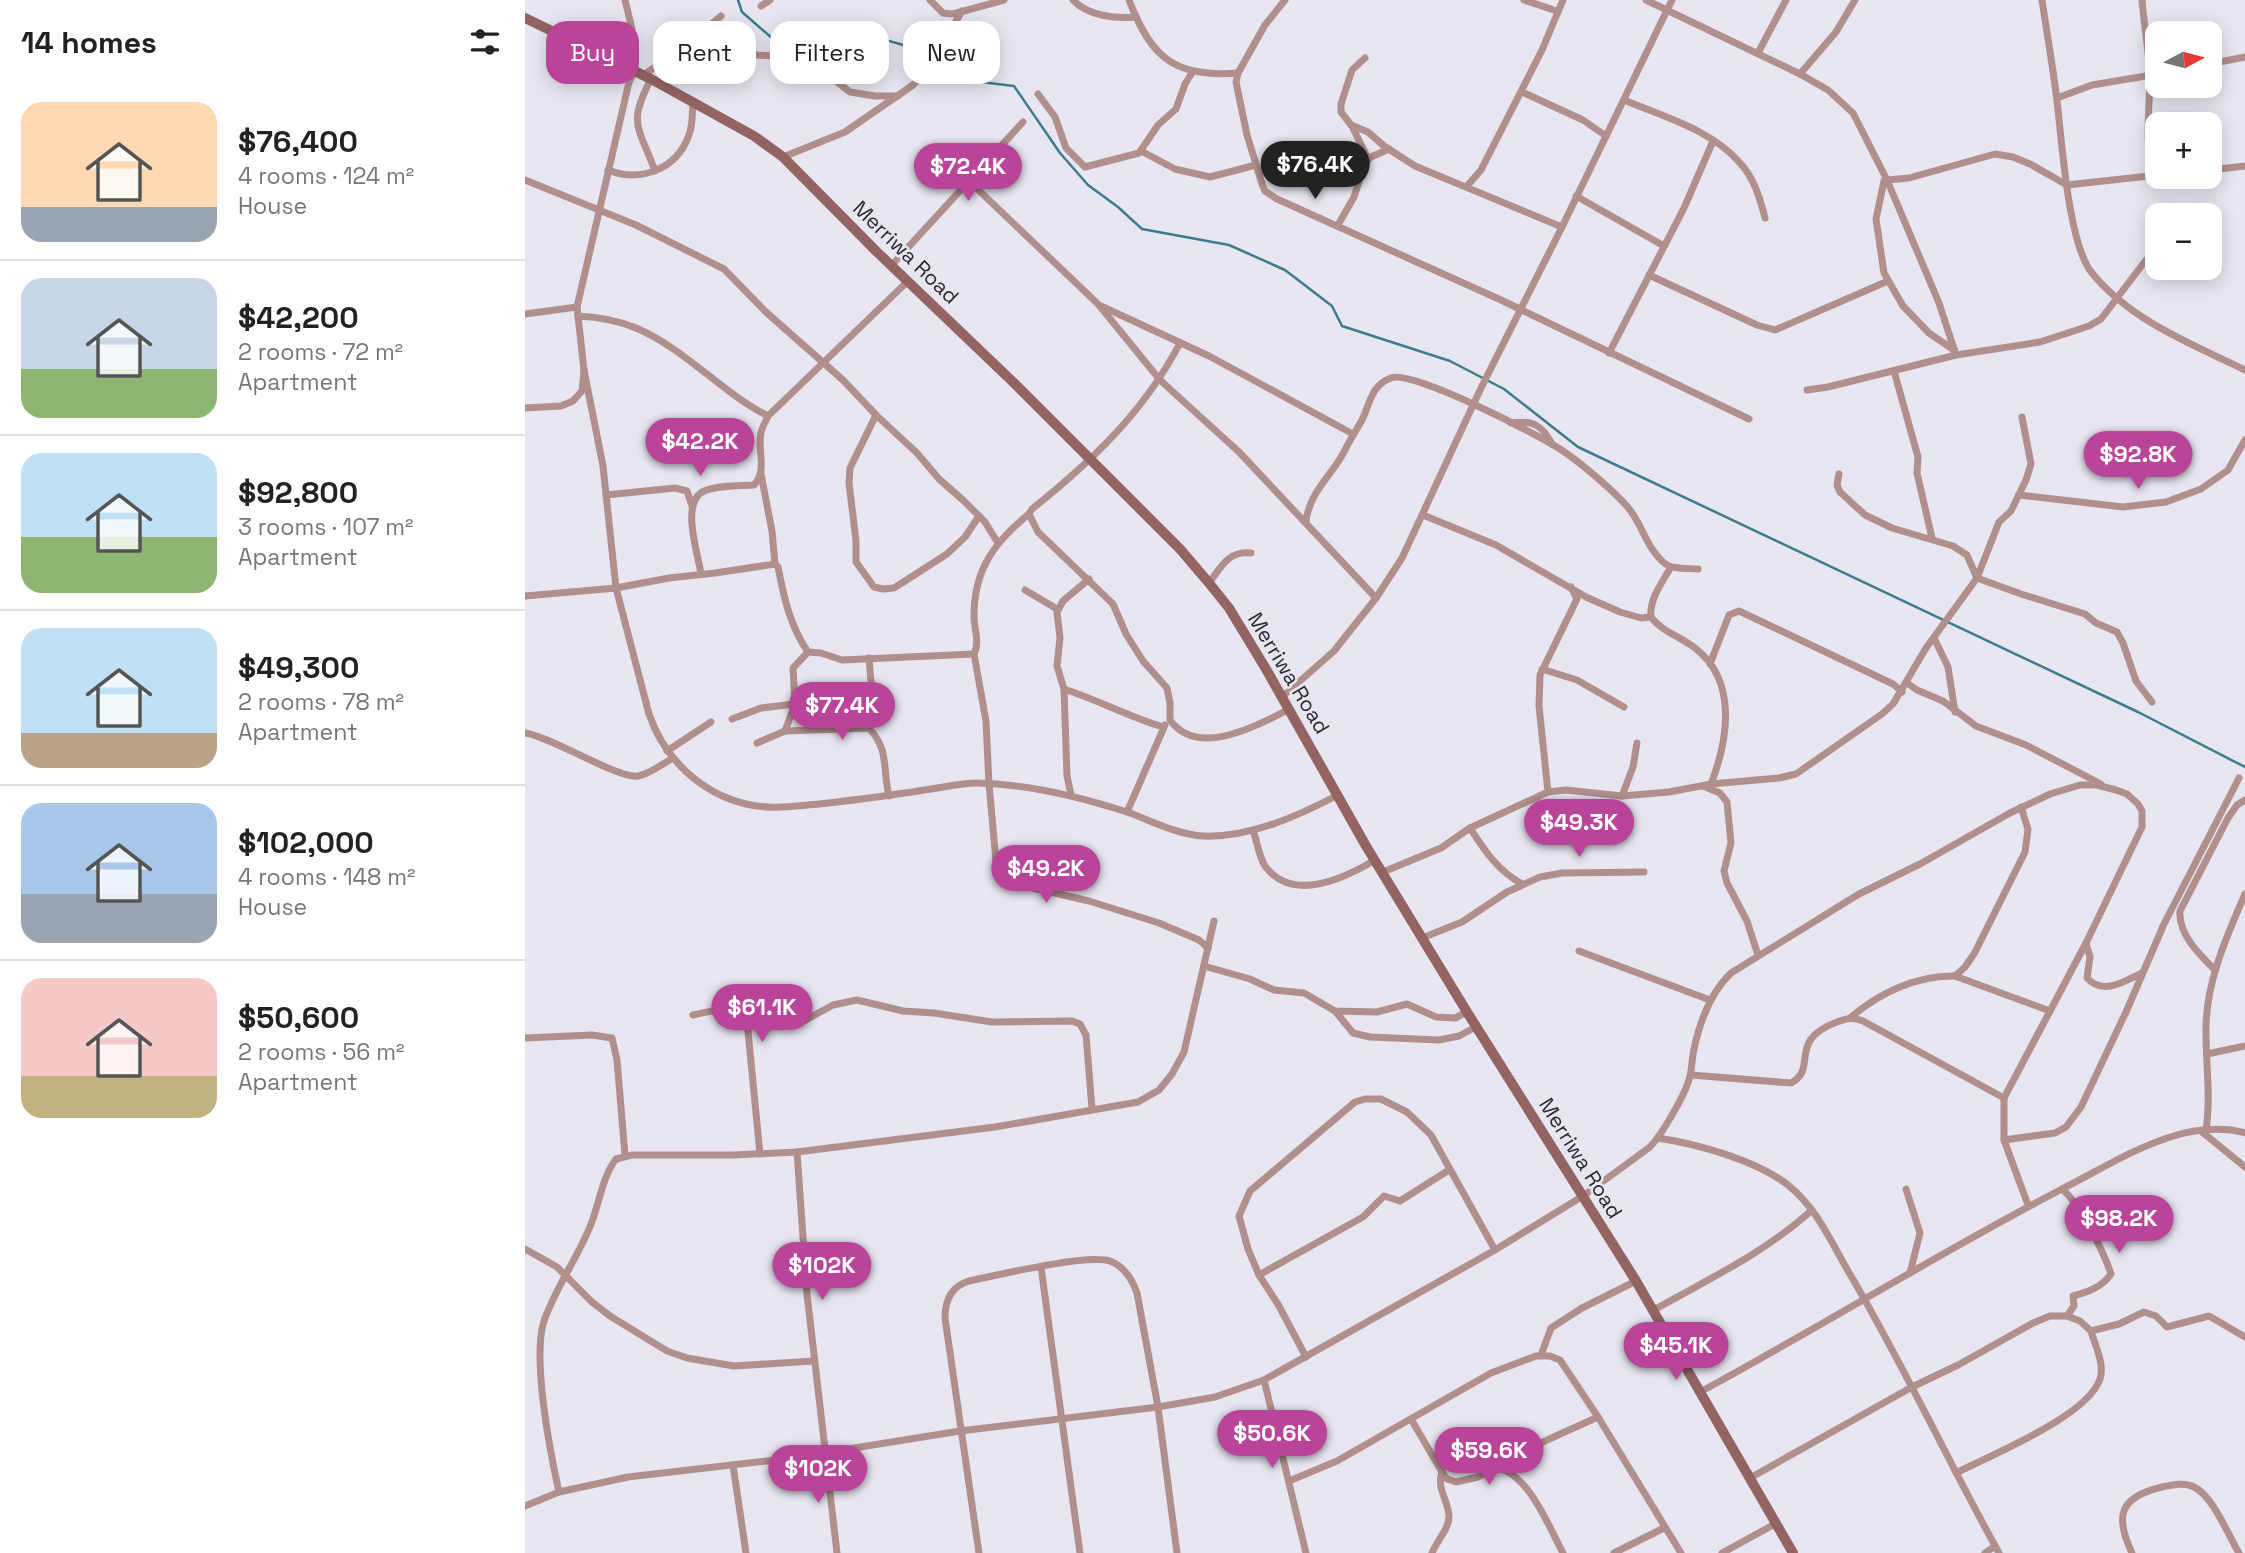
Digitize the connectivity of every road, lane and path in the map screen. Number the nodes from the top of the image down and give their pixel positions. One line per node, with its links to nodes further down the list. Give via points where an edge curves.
1 (625, 0): 33 (street)
2 (770, 0): 16 (street)
3 (930, 0): 18 (street, via 943,13)
4 (1004, 0): 18 (street)
5 (1073, 0): 21 (street, via 1112,19)
6 (1129, 0): 21 (street)
7 (1285, 0): 32 (street)
8 (1524, 0): 19 (street)
9 (1563, 0): 19 (street)
10 (1646, 0): 17 (street)
11 (1672, 0): 17 (street)
12 (1786, 0): 25 (street)
13 (1855, 0): 34 (street, via 1836,32)
14 (2042, 0): 39 (street)
15 (2142, 0): 24 (street)
16 (761, 6)
17 (1667, 9): 25 (street); 40 (street)
18 (962, 11): 38 (street, via 939,58)
19 (1557, 11): 36 (street)
20 (720, 16): 23 (street)
21 (1136, 17): 31 (street, via 1166,61)
22 (525, 18): 33 (street, Merriwa Road)
23 (714, 21)
24 (2145, 21)
25 (1758, 53): 34 (street)
26 (756, 55): 38 (street, via 791,57 851,92)
27 (2245, 57): 29 (street)
28 (1365, 58): 43 (street, via 1352,70 1342,104 1341,112)
29 (2223, 61)
30 (653, 67): 33 (street)
31 (1193, 71): 32 (street); 47 (street, via 1176,109)
32 (1238, 73): 50 (street, via 1237,89)
33 (640, 74): 41 (street, Merriwa Road); 53 (street, via 629,82); 55 (street, via 636,122)
34 (1800, 74): 59 (street, via 1828,90 1853,113)
35 (2145, 76): 39 (street, via 2092,85)
36 (1522, 92): 44 (street, via 1583,120); 54 (street)
37 (1038, 94): 47 (street, via 1055,117 1066,148 1085,167)
38 (898, 96): 48 (street, via 845,132)
39 (2057, 98): 60 (street)
40 (1624, 100): 44 (street); 45 (street)
41 (693, 103): 48 (street, Merriwa Road); 55 (street, via 685,145 675,159)
42 (1023, 122): 58 (street)
43 (1351, 125): 46 (street); 49 (street)
44 (1606, 136): 63 (street)
45 (1713, 141): 65 (street, via 1742,164); 68 (street)
46 (1389, 149): 49 (street); 61 (street, via 1426,171)
47 (1140, 151): 50 (street, via 1167,166 1210,177)
48 (783, 157): 70 (street, Merriwa Road)
49 (1368, 159): 66 (street, via 1355,197)
50 (1256, 165): 66 (street, via 1268,194)
51 (2245, 166): 52 (street)
52 (2222, 169)
53 (608, 170): 55 (street, via 637,176); 64 (street)
54 (1481, 170): 61 (street); 62 (street)
55 (655, 171)
56 (2145, 176): 60 (street)
57 (525, 180): 64 (street)
58 (969, 181): 70 (street); 75 (street)
59 (1886, 181): 60 (street, via 1995,154 2030,164); 73 (street, via 1876,219); 81 (street)
60 (2067, 185): 74 (street, via 2082,256)
61 (1467, 186): 62 (street)
62 (1484, 193): 67 (street)
63 (1576, 196): 67 (street); 68 (street)
64 (599, 209): 76 (street); 83 (street, via 713,261)
65 (1765, 218)
66 (1338, 225): 77 (street)
67 (1562, 227): 77 (street)
68 (1664, 246): 71 (street)
69 (2145, 261): 74 (street)
70 (891, 265): 72 (street, Merriwa Road)
71 (1649, 275): 73 (street, via 1775,330); 82 (street)
72 (908, 281): 83 (street); 97 (street, Merriwa Road)
73 (1888, 281): 81 (street, via 1921,325)
74 (2117, 298): 81 (street, via 2089,327 2040,342); 85 (street, via 2159,328)
75 (1098, 304): 80 (street); 87 (street)
76 (577, 307): 78 (street); 79 (street)
77 (1520, 310): 82 (street); 89 (street)
78 (525, 314)
79 (578, 316): 84 (street); 92 (street, via 605,318 648,334)
80 (1179, 342): 87 (street); 95 (street)
81 (1956, 352): 86 (street)
82 (1609, 353): 94 (street)
83 (824, 362): 91 (street); 92 (street)
84 (585, 370): 90 (street, via 582,391 573,401); 100 (street)
85 (2245, 370)
86 (1894, 372): 88 (street); 107 (street, via 1918,457 1917,473)
87 (1160, 380): 97 (street); 106 (street)
88 (1807, 390)
89 (1473, 404): 95 (street, via 1417,380 1393,377 1373,391); 104 (street); 111 (street, via 1511,423 1533,423 1627,505 1651,547)
90 (525, 408)
91 (876, 415): 105 (street); 105 (street, via 850,468 849,483 856,562 874,587 894,587 947,554)
92 (768, 416): 98 (street, via 761,434)
93 (2022, 418): 101 (street, via 2031,464)
94 (1749, 419)
95 (1353, 434): 106 (street, via 1313,495)
96 (2245, 440): 101 (street, via 2228,470 2201,489 2166,502 2123,507)
97 (1089, 460): 103 (street); 116 (street, Merriwa Road)
98 (761, 474): 102 (street, via 754,485 703,492); 110 (street)
99 (1839, 474): 107 (street, via 1840,492 1865,516)
100 (606, 495): 102 (street, via 675,488 687,491); 118 (street)
101 (2019, 495): 114 (street, via 1999,522)
102 (692, 506): 113 (street)
103 (1029, 514): 108 (street); 115 (street, via 1038,532)
104 (1423, 515): 117 (street, via 1496,545); 121 (street)
105 (979, 516): 108 (street)
106 (1306, 521): 121 (street)
107 (1932, 538): 114 (street, via 1967,555)
108 (998, 543): 126 (street, via 977,583 974,621 978,646)
109 (1251, 552): 116 (street, via 1231,555)
110 (775, 564): 113 (street); 125 (street, via 790,618)
111 (1671, 567): 112 (street); 123 (street, via 1658,590)
112 (1698, 569)
113 (701, 574): 118 (street)
114 (1977, 578): 124 (street); 135 (street, via 2085,614 2117,632 2136,681)
115 (1089, 579): 122 (street); 141 (street, via 1113,604 1132,644 1167,688)
116 (1209, 583): 134 (street, Merriwa Road)
117 (1571, 587): 123 (street, via 1630,616); 129 (street, via 1577,599 1575,607)
118 (616, 588): 120 (street); 148 (street, via 649,714)
119 (1025, 590): 122 (street)
120 (525, 596)
121 (1376, 598): 134 (street, via 1334,651)
122 (1057, 609): 131 (street, via 1058,666)
123 (1651, 617): 128 (street, via 1697,649)
124 (1934, 638): 130 (street); 139 (street, via 1948,667)
125 (808, 652): 127 (street, via 842,660); 136 (street, via 793,668)
126 (974, 654): 127 (street); 151 (street, via 986,721)
127 (869, 658): 133 (street)
128 (1710, 664): 132 (street, via 1729,615 1739,611); 152 (street, via 1722,686 1726,719 1725,744)
129 (1542, 669): 137 (street, via 1577,680); 154 (street, via 1538,690)
130 (1907, 683): 132 (street); 139 (street)
131 (1065, 689): 143 (street); 155 (street)
132 (1902, 692): 152 (street, via 1882,714 1796,774)
133 (872, 693)
134 (1282, 697): 138 (street, Merriwa Road)
135 (2152, 702)
136 (795, 704): 140 (street, via 761,708); 144 (street)
137 (1624, 707)
138 (1290, 709): 141 (street, via 1241,732 1210,737 1184,734); 156 (street, Merriwa Road)
139 (1955, 712): 153 (street)
140 (732, 719)
141 (1170, 720): 143 (street)
142 (711, 722): 148 (street)
143 (1163, 727): 161 (street)
144 (785, 731): 146 (street); 157 (street, via 869,727 884,752)
145 (525, 733): 149 (street, via 628,777 643,775)
146 (757, 743)
147 (1637, 743): 158 (street)
148 (667, 751): 149 (street)
149 (673, 758): 157 (street, via 701,784 765,808)
150 (2239, 778): 177 (street)
151 (989, 784): 155 (street); 157 (street); 172 (street, via 997,872 1002,879 1149,919)
152 (1707, 785): 158 (street); 174 (street, via 1727,802 1731,843 1724,871)
153 (2105, 786): 160 (street, via 2080,785); 171 (street, via 2127,794 2143,817)
154 (1548, 792): 158 (street); 162 (street)
155 (1071, 795): 161 (street)
156 (1338, 795): 163 (street); 164 (street, Merriwa Road)
157 (889, 796)
158 (1622, 796)
159 (2245, 800): 176 (street, via 2228,818 2181,911 2186,934)
160 (2021, 807): 174 (street, via 1859,894); 178 (street, via 2028,829 2025,852 1973,954)
161 (1127, 812): 163 (street, via 1201,836)
162 (1470, 828): 165 (street, via 1441,848); 167 (street, via 1500,870)
163 (1253, 830): 164 (street, via 1264,865 1299,885 1322,885)
164 (1375, 860): 165 (street, Merriwa Road)
165 (1383, 872): 170 (street, Merriwa Road)
166 (1644, 872): 167 (street, via 1562,873)
167 (1522, 884): 170 (street, via 1462,922)
168 (2245, 894): 176 (street)
169 (1214, 921): 172 (street)
170 (1422, 938): 182 (street, Merriwa Road)
171 (2086, 943): 177 (street, via 2090,957 2087,978 2094,984 2107,987); 181 (street)
172 (1208, 948): 175 (street)
173 (1579, 951): 179 (street)
174 (1758, 955): 179 (street, via 1722,982)
175 (1204, 966): 180 (street, via 1274,990 1304,993); 192 (street, via 1184,1052 1172,1074 1159,1090 1138,1102)
176 (2215, 971): 189 (street, via 2207,1010)
177 (2142, 973): 196 (street, via 2075,1117 2055,1133)
178 (1955, 976): 181 (street); 184 (street, via 1908,983)
179 (1710, 1000): 190 (street, via 1696,1036)
180 (1335, 1011): 182 (street, via 1377,1012 1407,1004 1436,1017 1455,1018); 186 (street, via 1353,1033 1370,1037 1439,1040)
181 (2050, 1011): 191 (street)
182 (1467, 1012): 186 (street, Merriwa Road)
183 (692, 1015): 185 (street, via 736,1009 742,1010)
184 (1850, 1017): 190 (street, via 1811,1037 1801,1075 1791,1083); 191 (street)
185 (747, 1021): 192 (street, via 800,1023 833,1005 857,1000 902,1011 992,1022 1072,1021 1080,1024 1086,1035); 198 (street)
186 (1476, 1027): 204 (street, Merriwa Road)
187 (525, 1038): 199 (street, via 612,1038)
188 (2245, 1046): 189 (street)
189 (2207, 1054): 193 (street, via 2210,1100)
190 (1691, 1074): 195 (street)
191 (2004, 1097): 196 (street)
192 (1092, 1109): 197 (street, via 995,1128)
193 (2203, 1130): 194 (street); 200 (street); 203 (street, via 2122,1156)
194 (2245, 1133)
195 (1658, 1138): 204 (street); 206 (street, via 1740,1160 1785,1183)
196 (2004, 1140): 205 (street)
197 (797, 1153): 198 (street); 221 (street)
198 (760, 1154): 199 (street)
199 (625, 1155): 211 (street, via 616,1159 607,1175 589,1230)
200 (2245, 1167)
201 (1449, 1170): 208 (street); 212 (street, via 1400,1201 1384,1196 1363,1217); 212 (street, via 1431,1135 1407,1112 1381,1100 1355,1102 1250,1191 1243,1203 1239,1216)
202 (1906, 1189): 210 (street, via 1920,1233)
203 (2062, 1189): 205 (street); 216 (street, via 2073,1198 2111,1274 2089,1292 2073,1296 2074,1306)
204 (1583, 1196): 208 (street); 213 (street, Merriwa Road)
205 (2028, 1205): 210 (street)
206 (1812, 1210): 214 (street); 215 (street, via 1756,1253)
207 (525, 1249): 211 (street)
208 (1495, 1250): 220 (street)
209 (1041, 1267): 225 (street, via 1107,1260 1126,1272 1137,1293); 227 (street); 229 (street, via 964,1282 949,1297 945,1318)
210 (1910, 1273): 214 (street)
211 (565, 1275): 221 (street, via 610,1316 687,1358 734,1366); 237 (street, via 543,1325 540,1349)
212 (1259, 1275): 220 (street)
213 (1636, 1281): 215 (street, Merriwa Road); 219 (street, via 1551,1328)
214 (1864, 1299): 223 (street); 224 (street)
215 (1653, 1311): 224 (street, Merriwa Road)
216 (2067, 1316): 217 (street); 223 (street, via 2033,1323)
217 (2091, 1331): 218 (street, via 2144,1312 2167,1327 2211,1316); 234 (street, via 2101,1378 2086,1401 2011,1447)
218 (2245, 1337)
219 (1541, 1355): 226 (street, via 1560,1360); 228 (street, via 1482,1377)
220 (1306, 1357): 222 (street)
221 (814, 1360): 230 (street)
222 (1264, 1380): 225 (street, via 1215,1397); 236 (street)
223 (1912, 1387): 234 (street); 235 (street)
224 (1700, 1392): 235 (street, Merriwa Road)
225 (1158, 1407): 227 (street); 246 (street)
226 (1598, 1417): 232 (street); 240 (street)
227 (1061, 1419): 229 (street); 245 (street)
228 (1411, 1419): 233 (street); 236 (street, via 1337,1461)
229 (960, 1431): 230 (street); 244 (street)
230 (826, 1453): 231 (street); 243 (street)
231 (733, 1465): 237 (street, via 628,1477); 242 (street)
232 (1496, 1468): 233 (street, via 1461,1482); 249 (street, via 1511,1472 1524,1485)
233 (1441, 1472): 248 (street, via 1449,1521)
234 (1957, 1473): 241 (street)
235 (1750, 1478): 239 (street, Merriwa Road)
236 (1289, 1481): 247 (street)
237 (559, 1492): 238 (street)
238 (525, 1506)
239 (1775, 1524): 252 (street); 253 (street, Merriwa Road)
240 (1664, 1528): 250 (street); 251 (street)
241 (1997, 1550): 254 (street)
242 (745, 1553)
243 (837, 1553)
244 (979, 1553)
245 (1080, 1553)
246 (1177, 1553)
247 (1306, 1553)
248 (1431, 1553)
249 (1563, 1553)
250 (1614, 1553)
251 (1681, 1553)
252 (1722, 1553)
253 (1793, 1553)
254 (1985, 1553)
255 (2132, 1553): 256 (street, via 2122,1525 2127,1503 2148,1491 2185,1484 2211,1502)
256 (2239, 1553)

